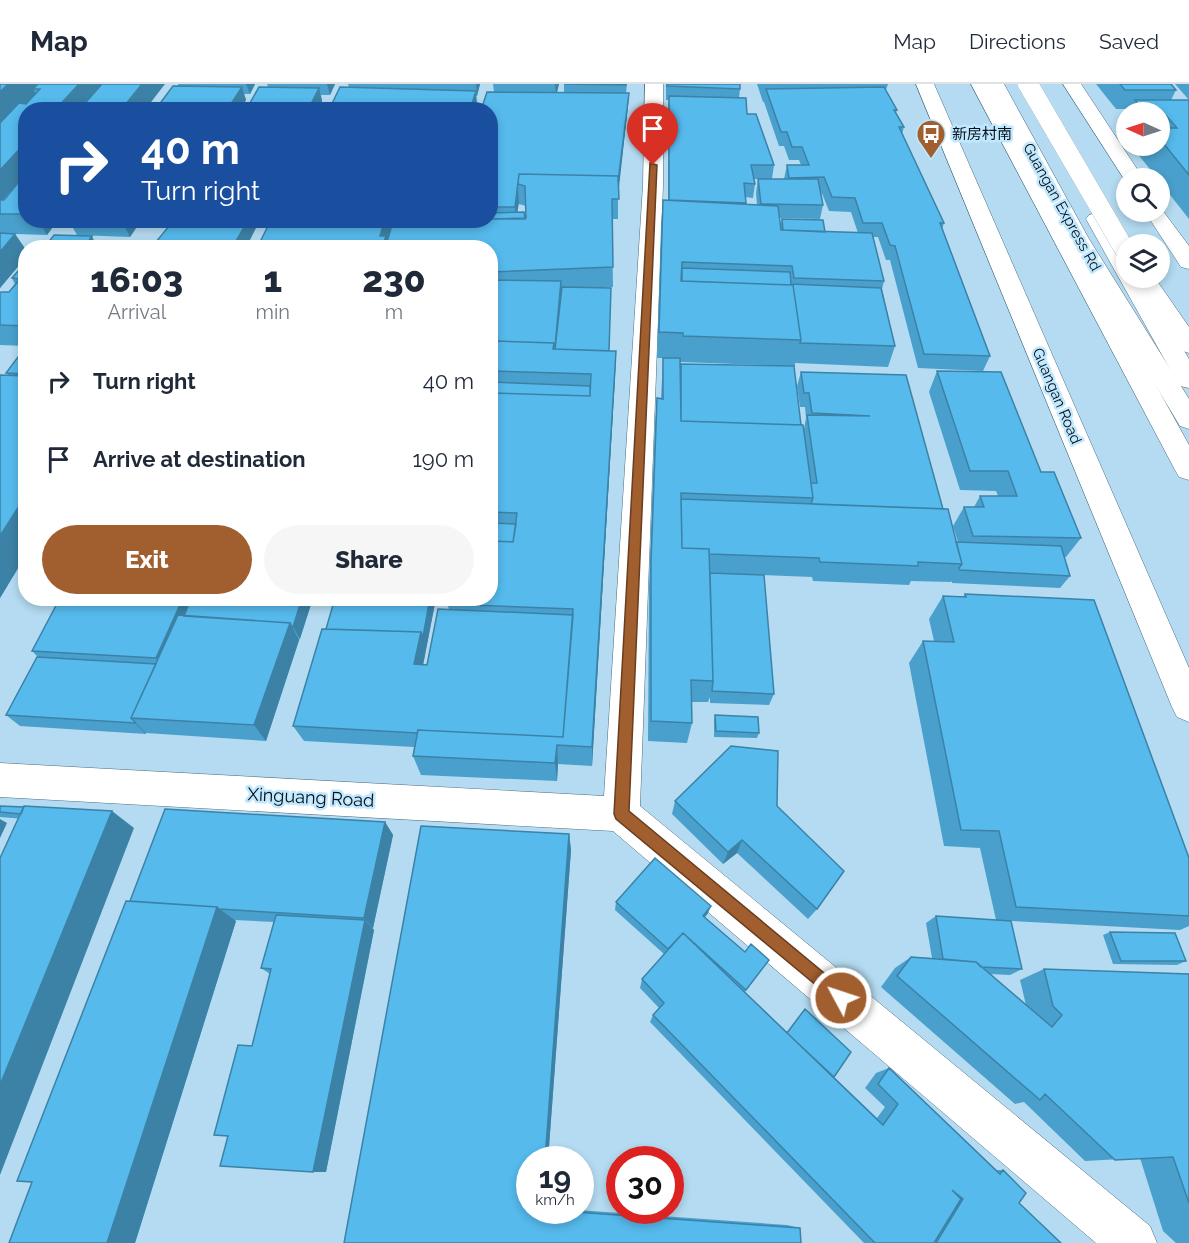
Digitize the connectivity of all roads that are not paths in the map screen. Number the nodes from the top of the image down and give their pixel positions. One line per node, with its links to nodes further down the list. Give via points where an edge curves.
1 (654, 84): 22 (main road, via 653,185)
2 (925, 84): 20 (main road, Guangan Road)
3 (980, 84): 19 (main road)
4 (995, 84): 18 (main road, Guangan Express Rd, via 1078,239)
5 (1018, 84): 8 (main road)
6 (1028, 84): 11 (main road, Guangan Express Rd, bridge)
7 (1071, 84): 8 (main road); 9 (main road)
8 (1041, 124): 12 (main road)
9 (1126, 168)
10 (1162, 222): 13 (main road)
11 (1116, 237)
12 (1116, 255)
13 (1189, 262)
14 (1136, 288): 17 (main road)
15 (1151, 288): 16 (main road)
16 (1189, 345)
17 (1189, 380)
18 (1189, 420)
19 (1189, 471)
20 (1189, 707)
21 (0, 780): 22 (main road, Xinguang Road)
22 (621, 814): 23 (main road)
23 (1133, 1243)

